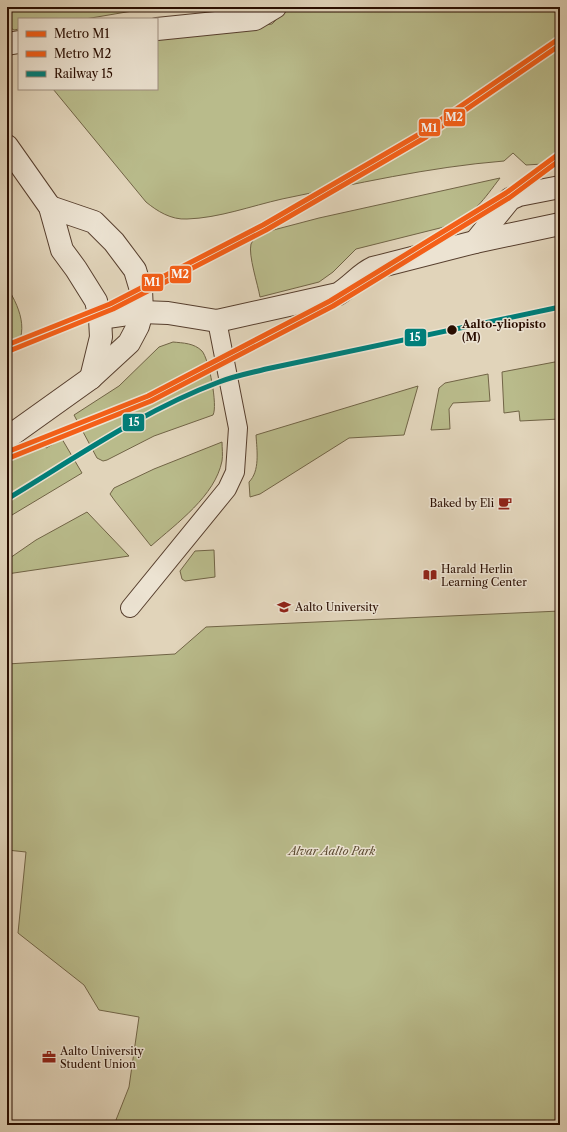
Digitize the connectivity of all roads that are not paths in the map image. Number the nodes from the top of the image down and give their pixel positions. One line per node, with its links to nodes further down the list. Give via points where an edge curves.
1 (275, 7): 2 (street, via 255,19)
2 (158, 29)
3 (18, 42): 4 (street)
4 (7, 44)
5 (7, 146): 7 (street)
6 (560, 187): 9 (street, via 519,195 510,200)
7 (50, 207): 10 (street, via 94,222 114,242 135,270 141,290); 11 (street, via 62,250 96,301)
8 (560, 224): 9 (street)
9 (475, 242): 12 (street, via 373,268 338,294)
10 (142, 312): 11 (street); 12 (street, via 168,313); 13 (street, via 129,343)
11 (100, 318): 13 (street, via 101,337)
12 (216, 321): 15 (lane, via 238,428 235,472 227,490)
13 (91, 378): 14 (street)
14 (7, 438)
15 (130, 608)

